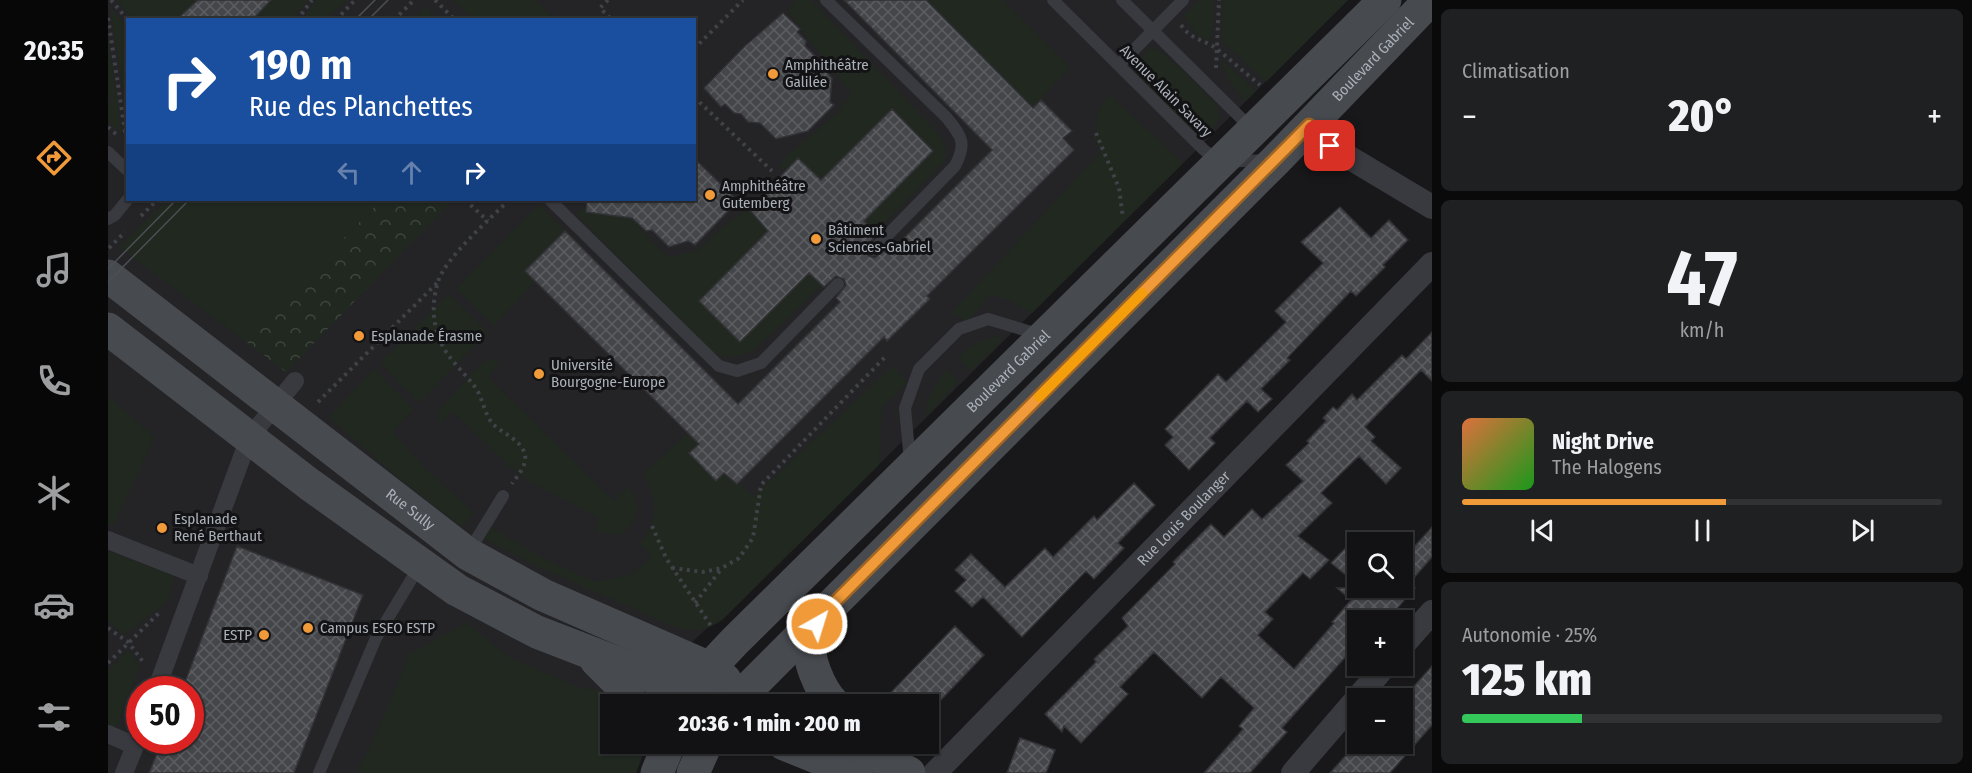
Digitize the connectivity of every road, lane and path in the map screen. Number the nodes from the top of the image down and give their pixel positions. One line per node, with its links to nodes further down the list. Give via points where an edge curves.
1 (111, 0): 17 (path)
2 (312, 0): 18 (path)
3 (355, 0): 19 (path)
4 (414, 0): 20 (path)
5 (435, 0): 21 (path)
6 (608, 0): 22 (path, via 600,8)
7 (743, 0): 24 (path)
8 (826, 0): 49 (lane, via 960,134 963,150 955,166)
9 (1053, 0): 26 (lane, Avenue Alain Savary)
10 (1122, 0): 23 (lane)
11 (1183, 0): 15 (lane)
12 (1219, 0): 25 (path)
13 (1385, 0): 29 (main road, Boulevard Gabriel)
14 (1430, 0): 30 (main road, Boulevard Gabriel)
15 (1172, 12): 23 (lane); 25 (path, via 1185,31)
16 (108, 18): 32 (path)
17 (127, 18)
18 (298, 18)
19 (338, 18)
20 (396, 18)
21 (453, 18)
22 (610, 18)
23 (1153, 32): 26 (lane); 31 (lane)
24 (696, 47)
25 (1217, 48): 27 (path); 29 (path)
26 (1119, 65): 36 (lane, Avenue Alain Savary)
27 (1216, 70)
28 (696, 100): 38 (path)
29 (1279, 106): 31 (main road, Boulevard Gabriel)
30 (1309, 125): 35 (main road, Boulevard Gabriel); 43 (street, via 1330,146)
31 (1253, 130): 36 (main road, Boulevard Gabriel)
32 (126, 132)
33 (1096, 133): 46 (path, via 1119,188)
34 (108, 152): 37 (lane)
35 (1275, 160): 36 (lane); 71 (main road, Boulevard Gabriel)
36 (1220, 162): 55 (main road, Boulevard Gabriel)
37 (126, 169)
38 (772, 171)
39 (126, 201): 44 (lane)
40 (466, 201): 45 (path)
41 (508, 201): 45 (path)
42 (551, 201): 53 (lane, via 719,366 737,371 761,363)
43 (1432, 207)
44 (108, 219)
45 (488, 221): 52 (path, via 445,266)
46 (1125, 228)
47 (116, 242): 48 (path)
48 (108, 248)
49 (873, 249)
50 (1432, 264): 102 (street, Rue Louis Boulanger)
51 (108, 276): 57 (main road, Rue Sully)
52 (438, 281): 58 (path); 61 (path, via 434,300 438,338 484,400 490,420 525,454 520,472)
53 (838, 285)
54 (108, 329): 59 (main road)
55 (1044, 336): 60 (main road, Boulevard Gabriel); 60 (lane, via 988,319 959,328 919,369 905,408)
56 (887, 355): 67 (path, via 760,485 753,538 740,558)
57 (284, 393): 59 (street); 64 (main road, Rue Sully)
58 (315, 404)
59 (249, 438): 65 (main road); 68 (street)
60 (911, 469): 84 (main road, Boulevard Gabriel, via 886,494 830,576)
61 (502, 496): 64 (lane)
62 (652, 526): 66 (path)
63 (108, 540): 68 (street)
64 (468, 554): 83 (main road, Rue Sully)
65 (421, 564): 76 (main road, via 500,614); 96 (lane, via 376,638)
66 (672, 568): 67 (path, via 704,572); 69 (path)
67 (722, 568): 69 (path)
68 (196, 583): 75 (path); 79 (street)
69 (695, 603): 73 (path)
70 (1432, 612): 74 (street)
71 (824, 613): 85 (main road, Boulevard Gabriel); 86 (main road, via 810,635 811,656)
72 (108, 628): 75 (path)
73 (714, 632)
74 (1413, 634)
75 (128, 642): 77 (path); 78 (path)
76 (588, 653): 81 (main road); 82 (main road)
77 (108, 663)
78 (150, 676)
79 (161, 676)
80 (1377, 676): 103 (street)
81 (627, 694)
82 (708, 694)
83 (712, 694)
84 (720, 694)
85 (721, 694)
86 (826, 694)
87 (108, 734): 88 (street)
88 (126, 738)
89 (131, 754): 95 (street)
90 (648, 754): 97 (main road)
91 (665, 754): 98 (main road)
92 (683, 754): 99 (main road)
93 (702, 754): 100 (main road)
94 (863, 754): 101 (main road)
95 (124, 773)
96 (319, 773)
97 (651, 773)
98 (657, 773)
99 (675, 773)
100 (693, 773)
101 (909, 773)
102 (935, 773)
103 (1293, 773)

